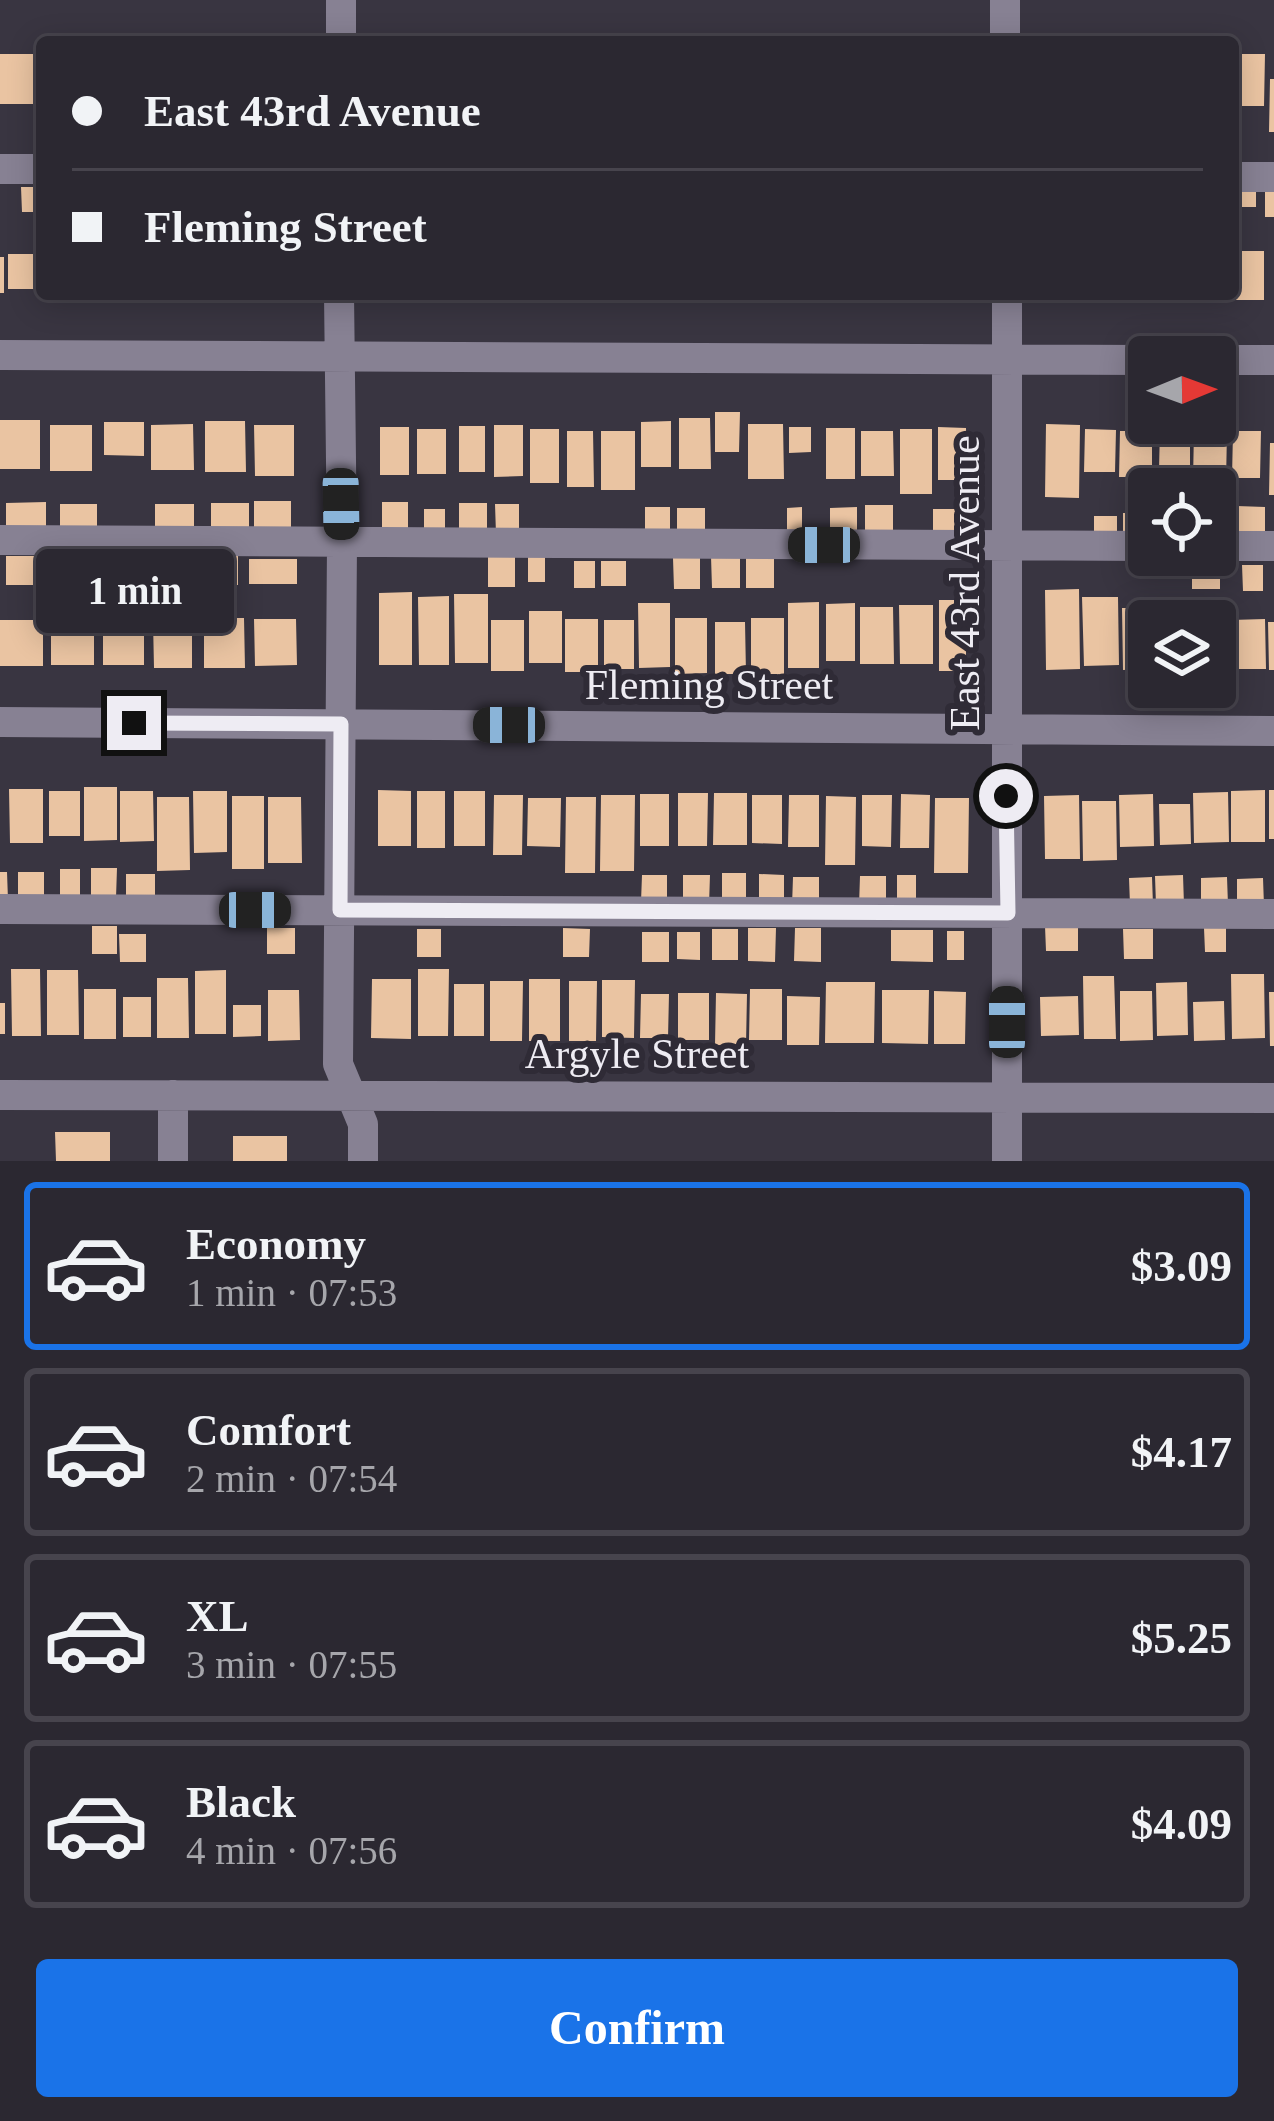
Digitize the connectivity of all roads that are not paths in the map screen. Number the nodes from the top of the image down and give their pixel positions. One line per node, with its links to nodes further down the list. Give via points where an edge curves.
1 (341, 0): 3 (street)
2 (1005, 0): 4 (street)
3 (341, 36)
4 (1005, 36)
5 (0, 169): 6 (street)
6 (36, 169)
7 (1239, 177): 8 (street)
8 (1274, 177)
9 (339, 300): 12 (street)
10 (1007, 300): 13 (street, East 43rd Avenue)
11 (0, 355): 12 (street)
12 (340, 359): 13 (street); 18 (street)
13 (1009, 359): 14 (street); 19 (street, East 43rd Avenue)
14 (1128, 359)
15 (1236, 360): 16 (street)
16 (1274, 360)
17 (0, 540): 18 (street)
18 (342, 544): 19 (street); 24 (street)
19 (1008, 545): 20 (street); 25 (street, East 43rd Avenue)
20 (1128, 546)
21 (1236, 546): 22 (street)
22 (1274, 547)
23 (0, 722): 24 (street, Fleming Street)
24 (341, 724): 25 (street, Fleming Street); 28 (street)
25 (1006, 729): 26 (street, Fleming Street); 29 (street, East 43rd Avenue)
26 (1274, 731)
27 (0, 910): 28 (street)
28 (340, 910): 29 (street); 34 (street, via 338,1064)
29 (1008, 913): 30 (street); 33 (street, East 43rd Avenue)
30 (1274, 914)
31 (0, 1095): 32 (street, Argyle Street)
32 (173, 1095): 34 (street, Argyle Street); 36 (street)
33 (1006, 1095): 34 (street, Argyle Street); 35 (street, Argyle Street); 38 (street, East 43rd Avenue)
34 (352, 1096): 37 (street, via 363,1124)
35 (1274, 1098)
36 (173, 1161)
37 (363, 1161)
38 (1007, 1161)

